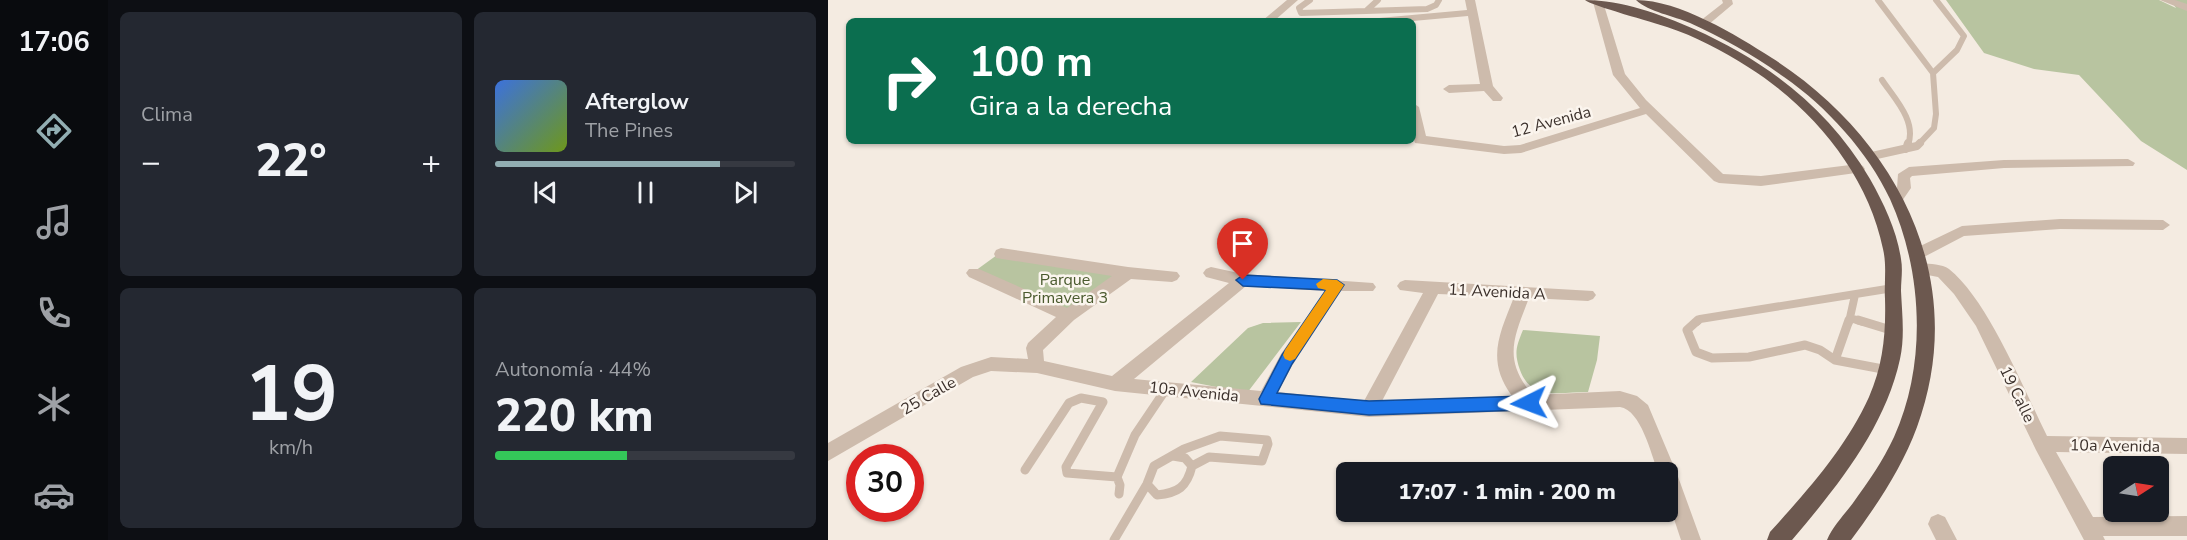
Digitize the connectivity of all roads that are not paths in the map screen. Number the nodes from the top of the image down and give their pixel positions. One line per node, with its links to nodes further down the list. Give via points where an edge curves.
1 (1293, 0): 15 (street)
2 (1310, 0): 13 (lane, via 1299,8 1301,14)
3 (1378, 0): 13 (lane)
4 (1439, 0): 13 (lane, via 1427,9)
5 (1470, 0): 14 (street)
6 (1642, 0): 17 (highway)
7 (1727, 0): 17 (street, via 1728,4)
8 (1878, 0): 18 (lane)
9 (1936, 0): 18 (lane, via 1964,36 1957,50)
10 (2165, 0): 12 (street)
11 (1594, 1): 23 (street, via 1619,75); 28 (highway, via 1672,23 1746,59 1811,110)
12 (2178, 4)
13 (1366, 11)
14 (1471, 13): 16 (street); 20 (street)
15 (1271, 18)
16 (1416, 18)
17 (1704, 23): 26 (highway, via 1767,57 1796,78 1849,127)
18 (1932, 73): 25 (lane, via 1934,128 1917,146)
19 (1882, 80): 25 (lane, via 1912,128)
20 (1486, 87): 21 (street); 22 (street)
21 (1449, 89)
22 (1497, 98)
23 (1649, 110): 24 (street, 12 Avenida, via 1516,149 1423,141); 28 (street, via 1719,178 1761,182)
24 (1416, 122)
25 (1905, 149): 26 (lane)
26 (1872, 156): 29 (highway)
27 (2128, 163): 29 (street, via 2004,164 1909,172 1903,177 1904,188)
28 (1858, 169): 42 (highway, via 1881,215 1893,258)
29 (1897, 198): 32 (highway)
30 (2163, 225): 32 (street, via 2060,224 1962,231)
31 (1000, 254): 34 (street)
32 (1919, 261): 57 (street, 19 Calle, via 1942,272 1982,322); 73 (highway, via 1926,335 1919,387 1902,440 1872,494)
33 (974, 273): 46 (street)
34 (1128, 273): 36 (street); 46 (street)
35 (1210, 273): 37 (street)
36 (1172, 276)
37 (1243, 280): 38 (street); 52 (street)
38 (1337, 285): 40 (street); 54 (street, via 1287,359)
39 (1405, 286): 41 (street, 11 Avenida A)
40 (1368, 287)
41 (1433, 288): 43 (street, 11 Avenida A); 56 (street)
42 (1893, 288): 44 (lane); 48 (highway)
43 (1523, 293): 45 (street, 11 Avenida A); 55 (street, via 1503,349 1507,375)
44 (1855, 294): 47 (lane); 49 (lane, via 1700,320 1687,330 1696,352 1712,358 1749,357 1805,345)
45 (1588, 295)
46 (1068, 316): 50 (street, via 1034,348)
47 (1850, 318): 48 (lane); 49 (lane)
48 (1895, 332): 51 (highway)
49 (1835, 360): 51 (lane)
50 (1036, 366): 52 (street, 10a Avenida); 59 (street, 25 Calle, via 991,364 967,372)
51 (1888, 370): 72 (highway, via 1868,421 1836,472)
52 (1115, 384): 53 (street, 10a Avenida)
53 (1167, 388): 54 (street, 10a Avenida); 64 (lane, via 1136,435)
54 (1266, 399): 56 (street, 10a Avenida)
55 (1529, 403): 56 (street, 10a Avenida); 61 (street, 10a Avenida, via 1631,401 1642,410)
56 (1369, 408)
57 (2042, 444): 58 (street, 10a Avenida); 69 (street, 19 Calle)
58 (2187, 446)
59 (828, 453)
60 (1173, 456): 62 (lane, via 1185,458); 62 (lane, via 1220,436 1267,440 1262,461 1209,458); 65 (lane, via 1154,466)
61 (1663, 462)
62 (1192, 466): 65 (lane, via 1189,482 1174,494 1157,495)
63 (1025, 470): 64 (lane, via 1069,403 1081,398 1103,402 1066,467 1067,473)
64 (1117, 477): 66 (lane)
65 (1147, 484): 70 (lane)
66 (1119, 494)
67 (1678, 501): 71 (street, 10a Avenida)
68 (2187, 526): 69 (street)
69 (2092, 534)
70 (1114, 540)
71 (1692, 540)
72 (1778, 540)
73 (1838, 540)

